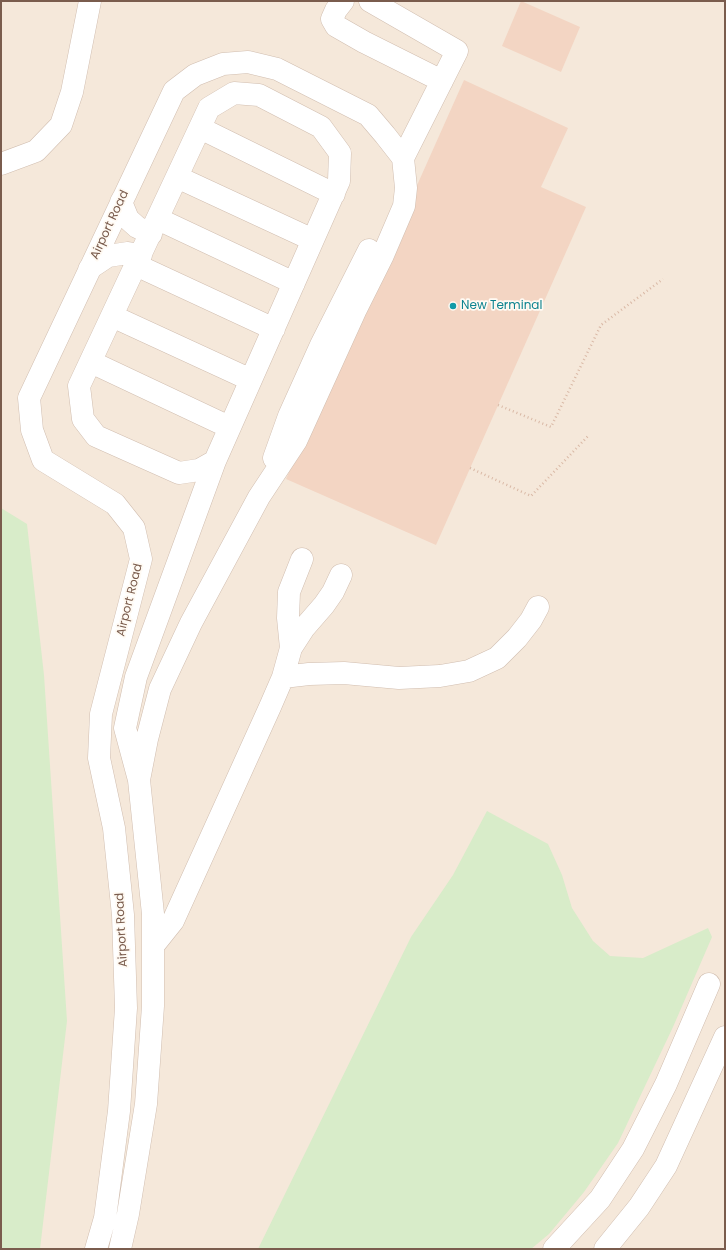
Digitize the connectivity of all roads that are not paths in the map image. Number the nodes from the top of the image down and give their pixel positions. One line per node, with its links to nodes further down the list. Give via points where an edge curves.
1 (90, 1): 7 (lane, via 72,92 61,125 36,151)
2 (343, 1): 4 (lane, via 332,19 336,26)
3 (370, 1): 4 (lane, via 457,51)
4 (442, 81): 6 (lane)
5 (200, 128): 9 (lane); 10 (lane); 10 (lane, via 209,108 234,93 259,95 321,127 340,153 340,181)
6 (403, 158): 8 (lane, Airport Road, via 368,115 277,69 248,62 223,64 195,75 174,91); 27 (lane, via 406,188 404,206 296,441 259,497 190,623 160,689 146,740)
7 (1, 164)
8 (133, 177): 11 (lane, via 121,202 128,219 136,227); 15 (lane, Airport Road)
9 (177, 177): 11 (lane); 12 (lane)
10 (334, 194): 12 (lane)
11 (154, 226): 13 (lane); 14 (lane)
12 (313, 240): 14 (lane)
13 (138, 260): 15 (lane, via 128,253 108,256 90,268); 16 (lane); 17 (lane)
14 (294, 282): 17 (lane)
15 (76, 299): 31 (lane, Airport Road, via 29,398 32,430 44,460 114,504 134,528 141,558 101,714 99,758 114,828 123,915 126,1008 119,1111 105,1218)
16 (112, 316): 18 (lane); 19 (lane)
17 (274, 329): 19 (lane)
18 (90, 362): 20 (lane); 21 (lane, via 79,386 82,419 96,436 179,473 199,470)
19 (251, 380): 20 (lane)
20 (229, 426): 21 (lane)
21 (215, 461): 27 (lane, via 136,677 125,728)
22 (302, 559): 25 (lane, via 289,592)
23 (341, 575): 25 (lane, via 333,592)
24 (538, 607): 26 (lane, via 517,638 497,658 469,671 398,678 337,674)
25 (291, 648): 26 (lane)
26 (283, 677): 28 (lane, via 173,921)
27 (139, 780): 28 (lane, via 153,914)
28 (152, 946): 32 (lane, via 153,1006 146,1104)
29 (709, 984): 33 (lane, via 666,1084 633,1149 600,1199)
30 (725, 1037): 34 (lane, via 666,1166 639,1207)
31 (96, 1249)
32 (120, 1249)
33 (554, 1249)
34 (605, 1249)

